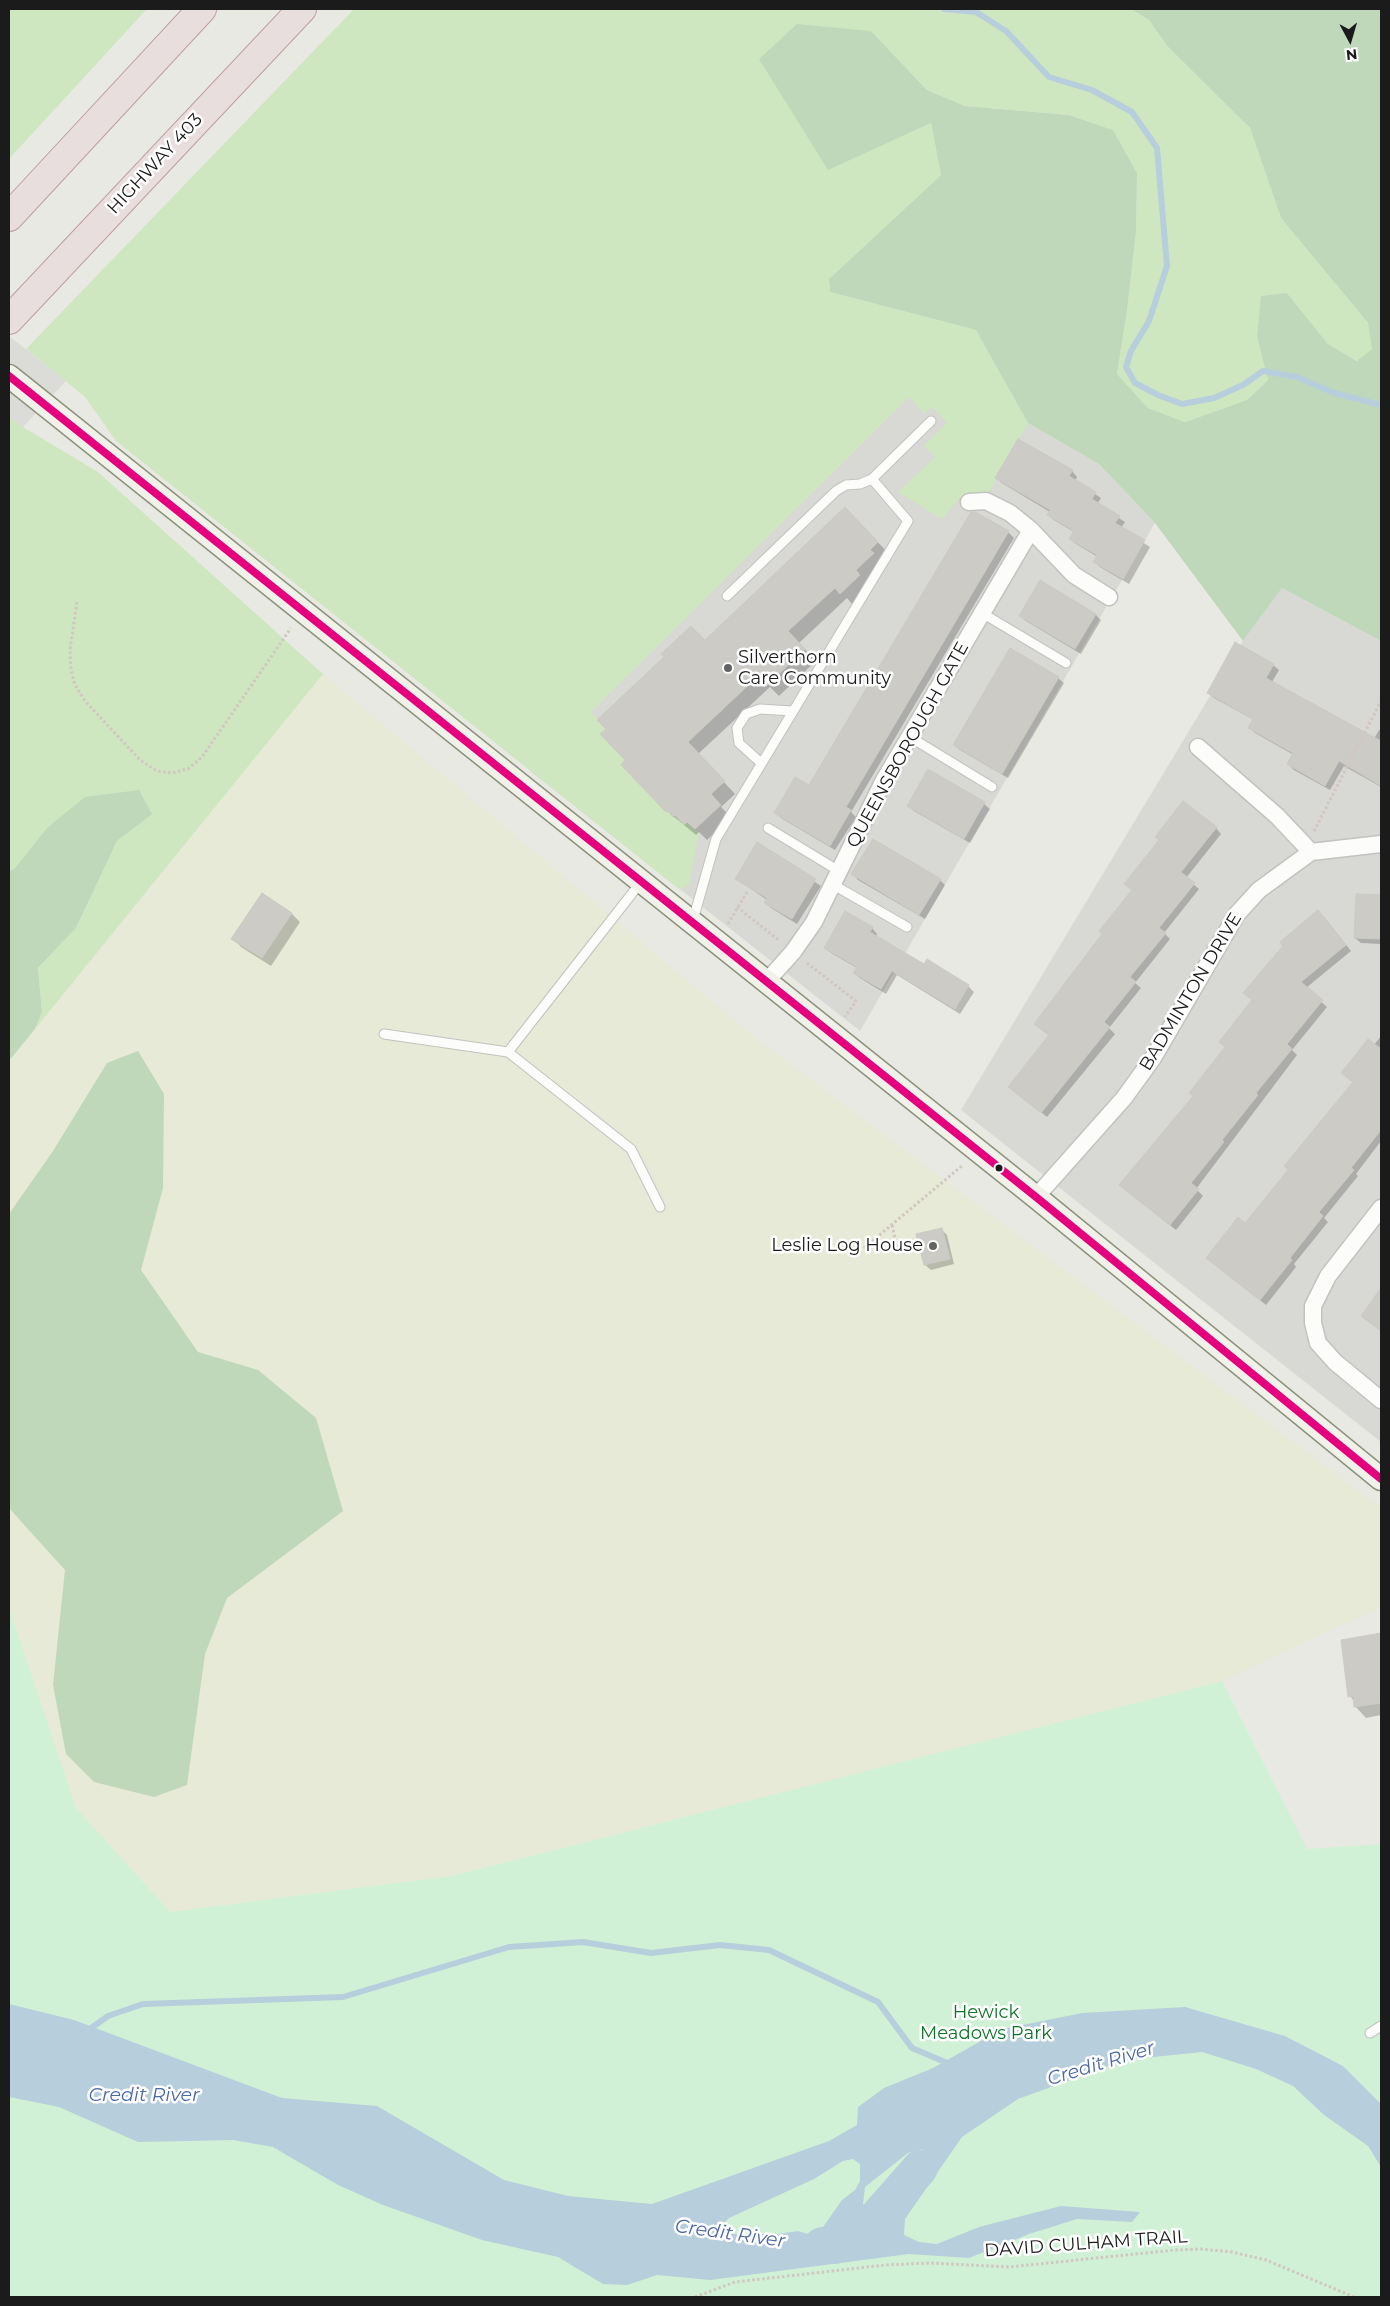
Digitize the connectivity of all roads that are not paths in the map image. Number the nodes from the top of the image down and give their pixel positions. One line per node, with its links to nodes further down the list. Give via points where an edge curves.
1 (202, 9): 3 (highway)
2 (302, 9): 4 (highway, HIGHWAY 403)
3 (9, 217)
4 (9, 320)
5 (9, 376): 23 (main road)
6 (931, 421): 7 (lane)
7 (872, 479): 10 (lane, via 836,491); 14 (lane, via 908,521)
8 (969, 502): 9 (street, via 986,501 999,506)
9 (1031, 530): 11 (street, via 1074,575); 12 (street, QUEENSBOROUGH GATE)
10 (728, 596)
11 (1109, 598)
12 (982, 613): 13 (lane); 15 (street, QUEENSBOROUGH GATE)
13 (1066, 663)
14 (792, 711): 17 (lane); 17 (lane, via 760,709 746,714 737,728 739,743)
15 (910, 737): 18 (lane); 22 (street, QUEENSBOROUGH GATE, via 884,780)
16 (1198, 747): 21 (street, via 1277,816)
17 (761, 763): 24 (lane, via 716,839)
18 (992, 787)
19 (768, 828): 22 (lane)
20 (1381, 844): 21 (street)
21 (1308, 849): 29 (street, BADMINTON DRIVE, via 1237,914 1153,1058 1124,1098)
22 (836, 878): 25 (lane); 26 (street, QUEENSBOROUGH GATE, via 804,937)
23 (641, 882): 24 (main road); 28 (lane)
24 (692, 923): 26 (main road)
25 (907, 927)
26 (766, 982): 29 (main road)
27 (384, 1034): 28 (lane)
28 (508, 1052): 30 (lane, via 631,1149)
29 (1036, 1197): 33 (main road)
30 (660, 1207)
31 (1381, 1208): 32 (street, via 1328,1276 1312,1306 1318,1343 1335,1362)
32 (1381, 1400)
33 (1381, 1479)
34 (1381, 2026): 35 (lane)
35 (1370, 2033)

